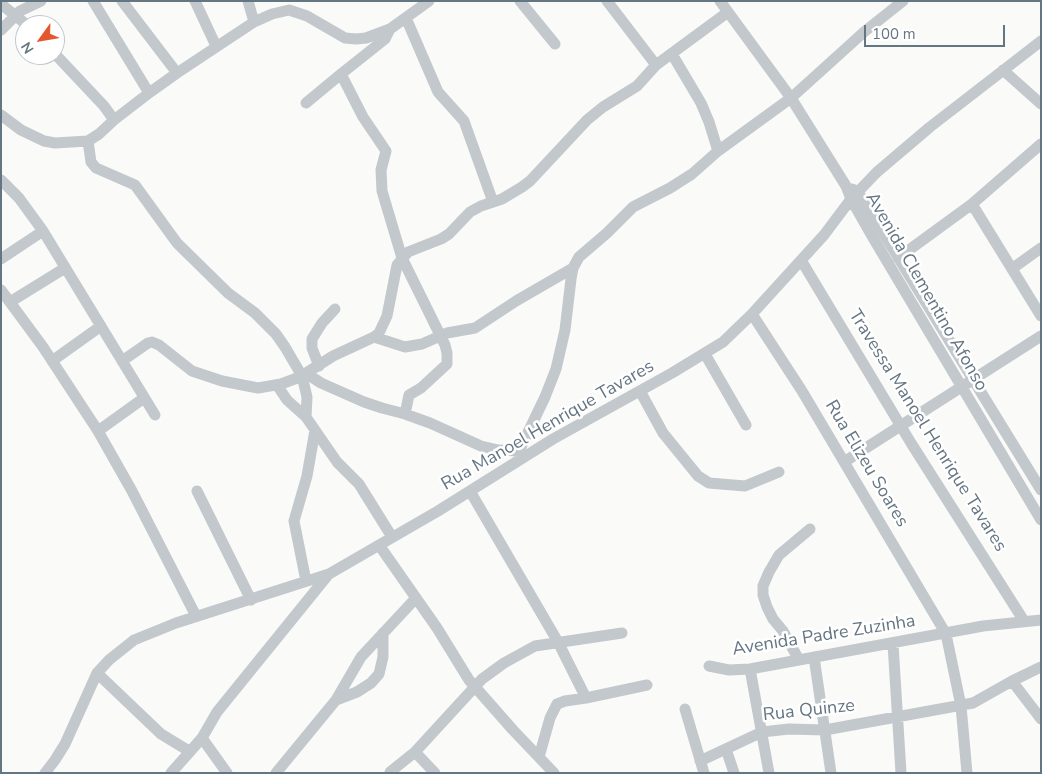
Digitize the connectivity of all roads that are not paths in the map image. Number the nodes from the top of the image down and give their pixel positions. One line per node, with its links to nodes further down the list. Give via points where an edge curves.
1 (41, 1): 14 (street)
2 (94, 1): 28 (street)
3 (122, 1): 26 (street)
4 (195, 1): 21 (street)
5 (248, 1): 16 (street)
6 (429, 1): 15 (street)
7 (520, 1): 20 (street)
8 (607, 1): 24 (street)
9 (720, 1): 13 (street)
10 (896, 3): 29 (street)
11 (1, 4): 14 (street)
12 (292, 6): 16 (street); 17 (street, via 345,38 366,38)
13 (728, 12): 22 (street); 29 (street)
14 (14, 15): 18 (street)
15 (406, 18): 17 (street); 39 (street, via 438,92 464,121)
16 (254, 22): 21 (street)
17 (390, 29): 27 (street, via 385,39)
18 (1, 30)
19 (1041, 41): 25 (street, Rua Manoel Henrique Tavares)
20 (555, 44)
21 (216, 46): 26 (street)
22 (672, 54): 24 (street); 36 (street, via 701,103)
23 (65, 65): 33 (street)
24 (656, 65): 39 (street, via 637,86 587,120 530,181)
25 (1003, 70): 31 (street); 38 (street, Rua Manoel Henrique Tavares, via 902,151)
26 (177, 73): 28 (street)
27 (341, 74): 30 (street); 43 (street, via 363,117 386,151 381,170 382,192)
28 (149, 93): 33 (street)
29 (791, 98): 36 (street); 38 (street, Avenida Clementino Afonso)
30 (306, 103)
31 (1041, 104)
32 (1, 115): 34 (street, via 44,141)
33 (114, 120): 34 (street)
34 (88, 141): 63 (street, via 96,168 135,185 177,243 276,334)
35 (1041, 144): 40 (street)
36 (718, 150): 48 (street, via 699,169 633,207 583,253)
37 (1, 180): 41 (street)
38 (854, 196): 44 (street, Avenida Clementino Afonso); 46 (street, Rua Manoel Henrique Tavares); 66 (street, Avenida Clementino Afonso)
39 (493, 202): 43 (street, via 470,212 441,239 414,249)
40 (972, 204): 44 (street); 49 (street)
41 (43, 231): 45 (street); 47 (street)
42 (1041, 248): 49 (street)
43 (402, 258): 56 (street); 58 (street, via 395,271 386,316)
44 (898, 258): 64 (street, Avenida Clementino Afonso)
45 (1, 259)
46 (801, 260): 53 (street, Rua Manoel Henrique Tavares); 73 (street, Travessa Manoel Henrique Tavares)
47 (65, 268): 51 (street); 55 (street)
48 (573, 268): 56 (street, via 475,328); 76 (street, via 556,369)
49 (1013, 268): 54 (street)
50 (1, 290): 51 (street)
51 (10, 302): 60 (street)
52 (335, 309): 62 (street, via 312,339)
53 (752, 314): 59 (street, Rua Manoel Henrique Tavares, via 723,342); 78 (street, Rua Elizeu Soares)
54 (1041, 316)
55 (101, 326): 60 (street); 61 (street)
56 (440, 336): 58 (street, via 405,347); 69 (street, via 445,345 447,364 409,395)
57 (1041, 336): 64 (street)
58 (374, 337): 62 (street)
59 (705, 354): 67 (street, Rua Manoel Henrique Tavares); 72 (street)
60 (52, 361): 75 (street)
61 (122, 361): 65 (street, via 152,342 192,371 209,377 258,388); 68 (street)
62 (319, 366): 63 (street)
63 (304, 375): 65 (street); 69 (street, via 350,397); 71 (street, via 308,398)
64 (972, 380): 66 (street); 77 (street, Avenida Clementino Afonso)
65 (277, 385): 71 (street)
66 (960, 387): 73 (street); 79 (street, Avenida Clementino Afonso)
67 (640, 391): 76 (street, Rua Manoel Henrique Tavares); 80 (street, via 662,433 698,476 709,483 745,486)
68 (144, 398): 70 (street); 75 (street)
69 (405, 414): 76 (street, via 481,446)
70 (155, 415)
71 (306, 417): 74 (street)
72 (746, 425)
73 (900, 425): 78 (street); 94 (street, Travessa Manoel Henrique Tavares)
74 (315, 430): 86 (street, via 336,462 367,495); 89 (street, via 294,521)
75 (98, 431): 92 (street)
76 (521, 455): 83 (street, Rua Manoel Henrique Tavares)
77 (1022, 460): 79 (street); 81 (street, Avenida Clementino Afonso)
78 (844, 462): 97 (street, Rua Elizeu Soares)
79 (1010, 469): 84 (street, Avenida Clementino Afonso)
80 (779, 472)
81 (1041, 490)
82 (197, 491): 91 (street)
83 (470, 491): 86 (street, Rua Manoel Henrique Tavares); 98 (street)
84 (1041, 520)
85 (810, 529): 101 (street, via 779,555 769,572 763,595 773,619)
86 (392, 537): 87 (street, Rua Manoel Henrique Tavares)
87 (379, 545): 88 (street, Rua Manoel Henrique Tavares); 90 (street)
88 (329, 574): 89 (street, Rua Manoel Henrique Tavares); 117 (street, via 217,712)
89 (306, 581): 91 (street, Rua Manoel Henrique Tavares)
90 (416, 598): 95 (street); 108 (street)
91 (251, 600): 92 (street, Rua Manoel Henrique Tavares)
92 (196, 616): 105 (street, Rua Manoel Henrique Tavares, via 134,640)
93 (1041, 620): 94 (street, Avenida Padre Zuzinha)
94 (1024, 621): 97 (street, Avenida Padre Zuzinha)
95 (383, 633): 110 (street, via 361,656); 110 (street, via 379,674 357,692)
96 (622, 633): 98 (street)
97 (946, 634): 99 (street, Avenida Padre Zuzinha); 111 (street, Rua Elizeu Soares)
98 (558, 642): 108 (street, via 535,646 491,672); 109 (street)
99 (893, 644): 100 (street, Avenida Padre Zuzinha); 113 (street)
100 (814, 657): 101 (street, Avenida Padre Zuzinha); 115 (street)
101 (799, 660): 104 (street, Avenida Padre Zuzinha)
102 (709, 666): 104 (street, Avenida Padre Zuzinha)
103 (1041, 667): 106 (street, Rua Quinze)
104 (750, 669): 116 (street)
105 (96, 674): 119 (street, via 161,734); 124 (street, Rua Manoel Henrique Tavares, via 69,736)
106 (1012, 681): 111 (street, Rua Quinze, via 987,697); 114 (street)
107 (647, 685): 109 (street)
108 (475, 686): 120 (street); 121 (street)
109 (586, 698): 121 (street, via 555,706)
110 (336, 700): 127 (street)
111 (961, 706): 113 (street, Rua Quinze); 134 (street, Rua Elizeu Soares)
112 (685, 709): 122 (street)
113 (897, 717): 115 (street, Rua Quinze); 133 (street)
114 (1041, 719)
115 (825, 730): 116 (street, Rua Quinze); 132 (street)
116 (762, 732): 118 (street, Rua Quinze); 131 (street)
117 (202, 738): 119 (street); 126 (street)
118 (726, 749): 122 (street, Rua Quinze); 130 (street)
119 (189, 751): 125 (street)
120 (415, 752): 123 (street); 128 (street)
121 (539, 757): 129 (street)
122 (702, 767)
123 (390, 772)
124 (45, 773)
125 (171, 773)
126 (227, 773)
127 (276, 773)
128 (435, 773)
129 (554, 773)
130 (734, 773)
131 (769, 773)
132 (831, 773)
133 (901, 773)
134 (967, 773)

